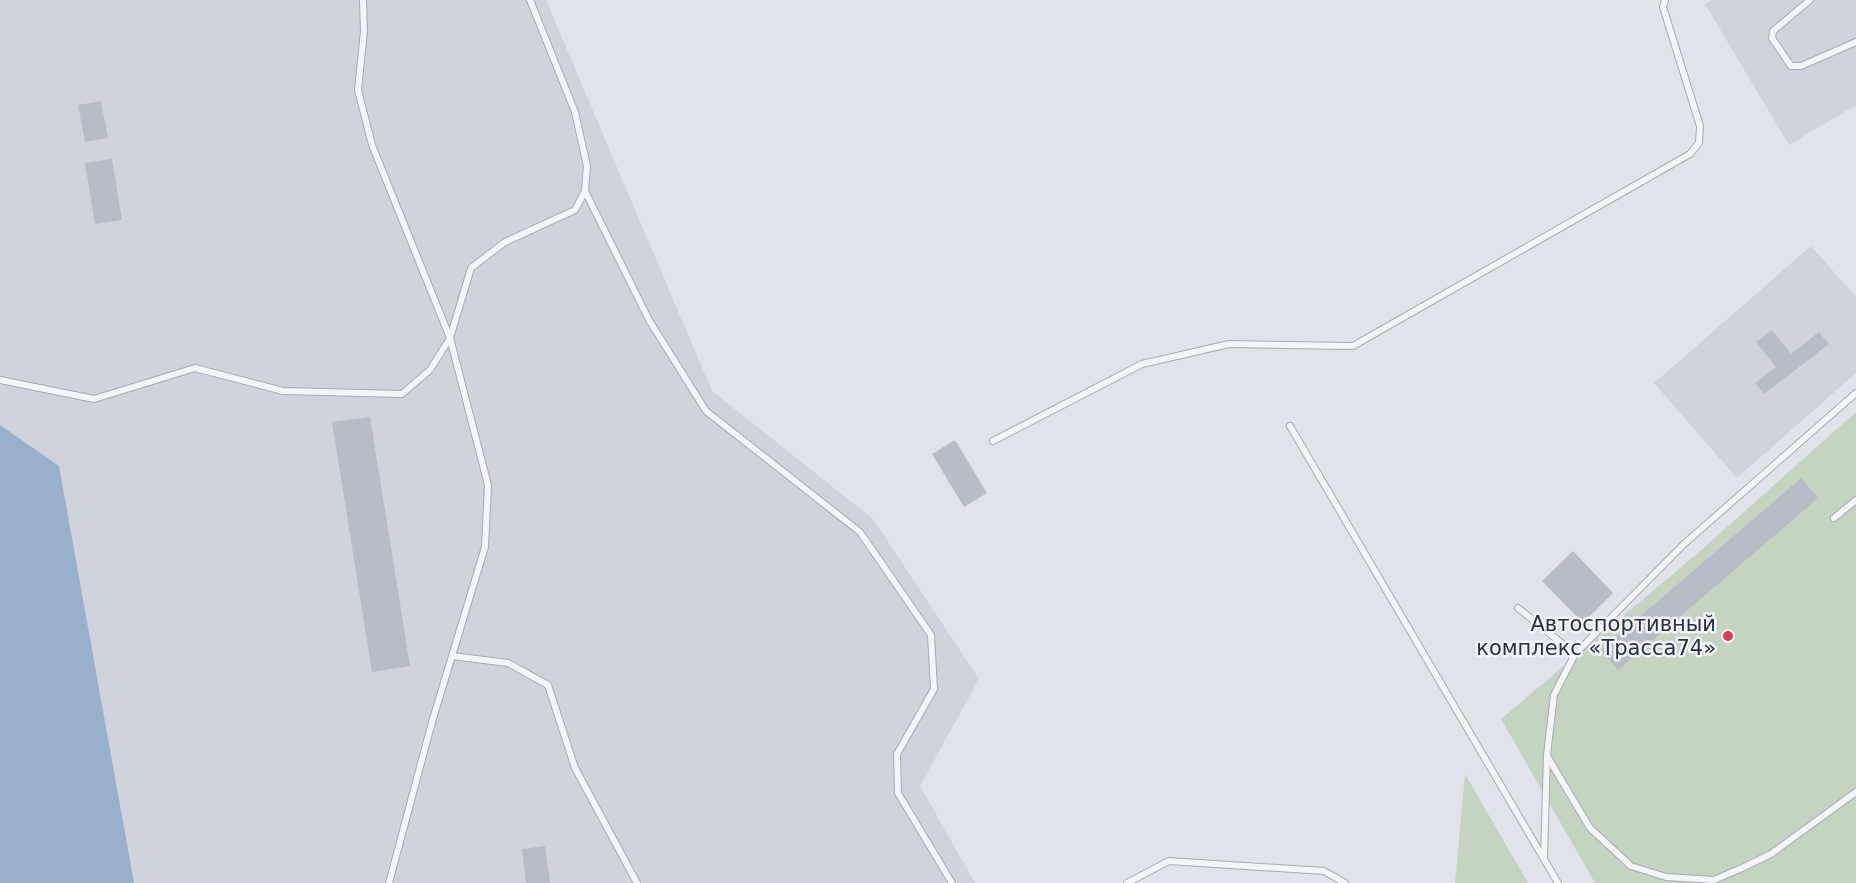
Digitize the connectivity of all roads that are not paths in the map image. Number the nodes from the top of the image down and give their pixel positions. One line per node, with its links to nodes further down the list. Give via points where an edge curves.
1 (363, 0): 7 (lane, via 358,90 372,145)
2 (530, 0): 6 (lane, via 575,112 587,166)
3 (1665, 0): 11 (lane, via 1663,7 1700,126 1699,143 1690,154 1353,346 1229,344 1142,364)
4 (1810, 0): 5 (lane, via 1773,31 1772,38 1791,66 1801,66)
5 (1856, 42)
6 (585, 191): 7 (lane, via 575,210 505,242 471,268); 22 (lane, via 649,320 706,411 860,532 931,636 934,689 897,754 898,793)
7 (450, 338): 8 (lane, via 430,370 402,394 283,391 195,368 94,399); 16 (lane, via 488,485 484,547)
8 (0, 380)
9 (1856, 393): 15 (lane, via 1684,544)
10 (1290, 426): 19 (lane)
11 (993, 441)
12 (1856, 500): 13 (lane)
13 (1834, 518)
14 (1518, 608): 15 (lane)
15 (1575, 654): 17 (lane, via 1554,695)
16 (452, 656): 20 (lane); 21 (lane, via 508,663 548,685 575,768)
17 (1547, 755): 18 (lane, via 1590,828 1631,866 1666,877 1714,880 1742,868 1771,854); 19 (lane)
18 (1856, 792)
19 (1544, 859): 25 (lane)
20 (389, 883)
21 (637, 883)
22 (952, 883)
23 (1127, 883): 24 (lane, via 1169,861 1324,871)
24 (1345, 883)
25 (1558, 883)

